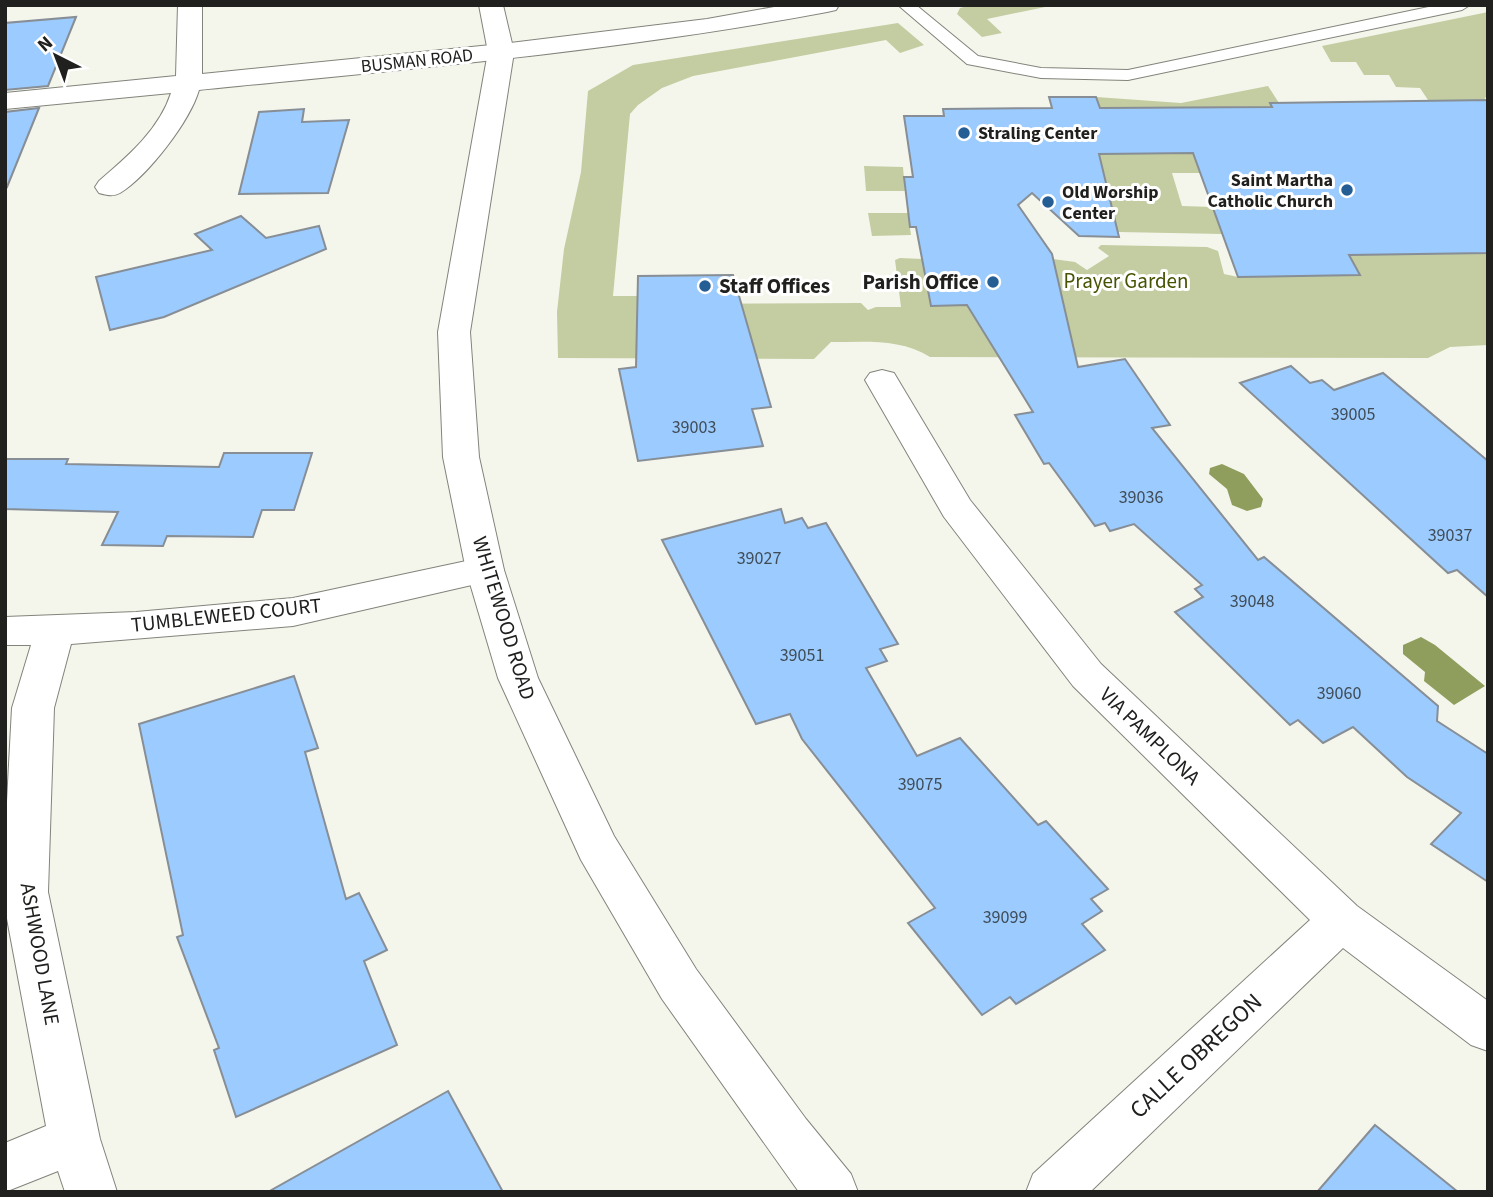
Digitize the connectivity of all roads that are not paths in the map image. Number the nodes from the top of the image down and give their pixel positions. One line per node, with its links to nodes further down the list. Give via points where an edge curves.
1 (190, 5): 7 (street)
2 (491, 5): 6 (street, WHITEWOOD ROAD)
3 (827, 5): 6 (street, BUSMAN ROAD, via 708,27)
4 (906, 5): 5 (lane, via 973,60 1041,73 1128,75)
5 (1452, 6)
6 (501, 52): 7 (street, BUSMAN ROAD); 11 (street, WHITEWOOD ROAD, via 454,332 461,457)
7 (188, 81): 8 (street, BUSMAN ROAD); 9 (street, via 172,118 147,154)
8 (5, 101)
9 (108, 187)
10 (882, 380): 14 (street, VIA PAMPLONA, via 957,508 1087,675)
11 (485, 570): 13 (street, TUMBLEWEED COURT, via 293,612); 19 (street, WHITEWOOD ROAD, via 518,678 597,847 680,985)
12 (5, 631): 13 (street, TUMBLEWEED COURT)
13 (55, 631): 16 (street, ASHWOOD LANE, via 33,708 25,892)
14 (1341, 920): 15 (street, VIA PAMPLONA); 20 (street, CALLE OBREGON)
15 (1488, 1029)
16 (74, 1139): 17 (street); 18 (street, ASHWOOD LANE)
17 (5, 1169)
18 (91, 1192)
19 (832, 1192)
20 (1052, 1192)

